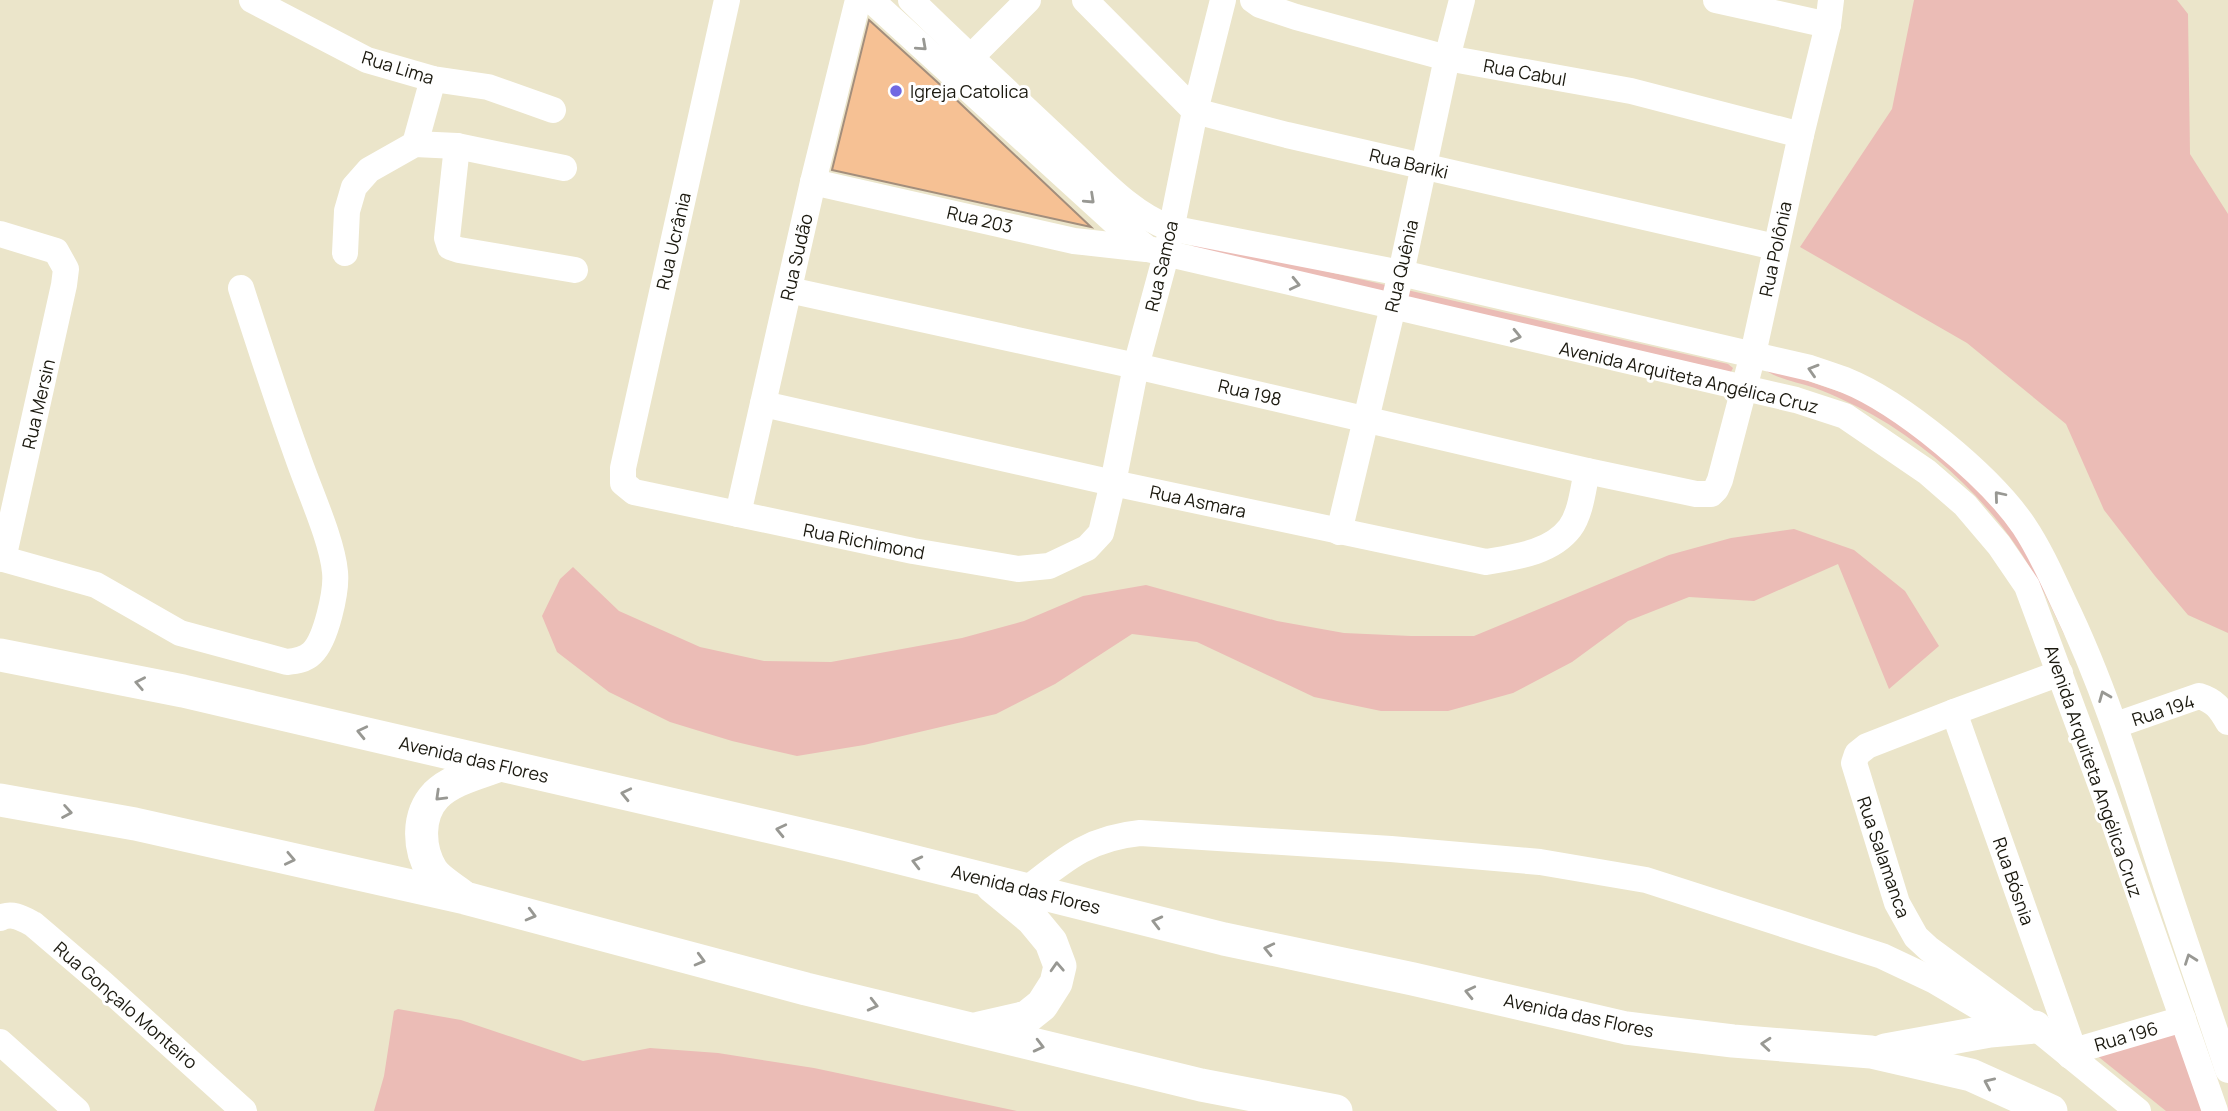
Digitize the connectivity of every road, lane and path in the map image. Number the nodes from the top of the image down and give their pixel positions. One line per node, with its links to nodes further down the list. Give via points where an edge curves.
1 (252, 0): 15 (street, Rua Lima, via 367,60)
2 (858, 0): 23 (street, Rua Sudão)
3 (871, 0): 27 (street, Avenida Arquiteta Angélica Cruz, one-way to 27, via 1121,228)
4 (911, 0): 13 (street, Avenida Arquiteta Angélica Cruz)
5 (1028, 0): 13 (street)
6 (1085, 0): 17 (street)
7 (1223, 0): 17 (street, Rua Samoa)
8 (1253, 0): 14 (street, Rua Cabul, via 1296,17)
9 (1462, 0): 14 (street, Rua Quênia)
10 (1716, 0): 12 (street)
11 (721, 4): 40 (street, Rua Ucrânia)
12 (1830, 12): 18 (street, Rua Polônia)
13 (970, 58): 24 (street, Avenida Arquiteta Angélica Cruz, via 1125,201)
14 (1447, 58): 18 (street, Rua Cabul, via 1631,91); 21 (street, Rua Quênia)
15 (433, 79): 16 (street, Rua Lima, via 488,87); 19 (street)
16 (553, 110)
17 (1195, 111): 21 (street, Rua Bariki); 24 (street, Rua Samoa)
18 (1801, 135): 26 (street, Rua Polônia)
19 (415, 144): 20 (street); 28 (street, via 369,170 354,187 347,211)
20 (457, 146): 22 (street); 29 (street, via 447,238 450,247)
21 (1424, 167): 26 (street, Rua Bariki); 30 (street, Rua Quênia)
22 (564, 168)
23 (813, 182): 27 (street, Rua 203, via 1074,241); 32 (street, Rua Sudão)
24 (1170, 228): 27 (street, Rua Samoa); 30 (street, Avenida Arquiteta Angélica Cruz)
25 (0, 234): 46 (street, Rua Mersin, via 56,251 66,269)
26 (1775, 247): 34 (street, Rua Polônia)
27 (1157, 252): 33 (street, Avenida Arquiteta Angélica Cruz, one-way to 33); 35 (street, Rua Samoa)
28 (345, 253)
29 (575, 270)
30 (1401, 273): 33 (street, Rua Quênia); 34 (street, Avenida Arquiteta Angélica Cruz)
31 (241, 288): 46 (street, via 335,573 331,606 312,653 287,662 180,633 96,585)
32 (789, 290): 35 (street, Rua 198); 37 (street, Rua Sudão)
33 (1392, 307): 36 (street, Avenida Arquiteta Angélica Cruz, one-way to 36); 38 (street, Rua Quênia)
34 (1753, 354): 36 (street, Rua Polônia); 51 (street, Avenida Arquiteta Angélica Cruz, one-way to 34, via 2041,555 2023,524 1984,478 1913,421 1847,381)
35 (1136, 366): 38 (street, Rua 198); 41 (street, Rua Samoa)
36 (1744, 388): 42 (street, Rua Polônia, via 1720,480); 48 (street, Avenida Arquiteta Angélica Cruz, via 1845,416 1916,464 1965,505 2027,586)
37 (763, 404): 41 (street, Rua Asmara); 43 (street, Rua Sudão)
38 (1367, 419): 39 (street, Rua 198); 44 (street, Rua Quênia)
39 (1587, 471): 42 (street, Rua 198); 44 (street, Rua Asmara, via 1570,528 1551,545 1521,556 1486,562)
40 (623, 483): 43 (street, Rua Richimond, via 634,492)
41 (1113, 483): 44 (street, Rua Asmara); 45 (street, Rua Samoa)
42 (1711, 494)
43 (738, 514): 45 (street, Rua Richimond, via 1018,569 1070,558)
44 (1339, 532)
45 (1101, 533)
46 (1, 559)
47 (0, 655): 52 (main road, Avenida das Flores, one-way to 47, via 183,691)
48 (2060, 673): 49 (street, Rua Salamanca); 59 (street, Avenida Arquiteta Angélica Cruz)
49 (1954, 712): 60 (street, Rua Salamanca, via 1867,746 1857,754 1856,773 1897,903 1916,937); 64 (street, Rua Bósnia)
50 (2228, 722): 51 (street, Rua 194, via 2219,706 2199,696)
51 (2116, 725): 58 (street, Avenida Arquiteta Angélica Cruz, one-way to 51, via 2182,937)
52 (499, 765): 54 (main road, Avenida das Flores, one-way to 52); 56 (main road, one-way to 56, via 460,780 436,796 421,822 422,846 433,873)
53 (0, 800): 56 (main road, one-way to 56, via 135,824)
54 (983, 878): 55 (main road, Avenida das Flores); 61 (main road, one-way to 54, via 1027,1017 1042,1005 1060,966 1051,942 1032,919)
55 (1026, 890): 60 (street, via 1078,850 1116,835 1140,833 1540,862 1646,880 1882,956); 63 (main road, Avenida das Flores, one-way to 55, via 1626,1028)
56 (465, 898): 61 (main road, one-way to 61)
57 (0, 918): 67 (street, Rua Gonçalo Monteiro, via 20,916 33,924)
58 (2218, 1007): 65 (street, Avenida Arquiteta Angélica Cruz)
59 (2183, 1019): 64 (street, Rua 196); 71 (street, Avenida Arquiteta Angélica Cruz)
60 (2024, 1027): 63 (main road); 64 (street, Rua Salamanca)
61 (973, 1029): 68 (main road, one-way to 68, via 1201,1085)
62 (0, 1042): 66 (street)
63 (1871, 1052): 69 (main road, Avenida das Flores, one-way to 63, via 1971,1075)
64 (2072, 1053): 70 (street, Rua Salamanca)
65 (2228, 1070)
66 (77, 1111)
67 (244, 1111)
68 (1336, 1111)
69 (2051, 1111)
70 (2138, 1111)
71 (2215, 1111)

